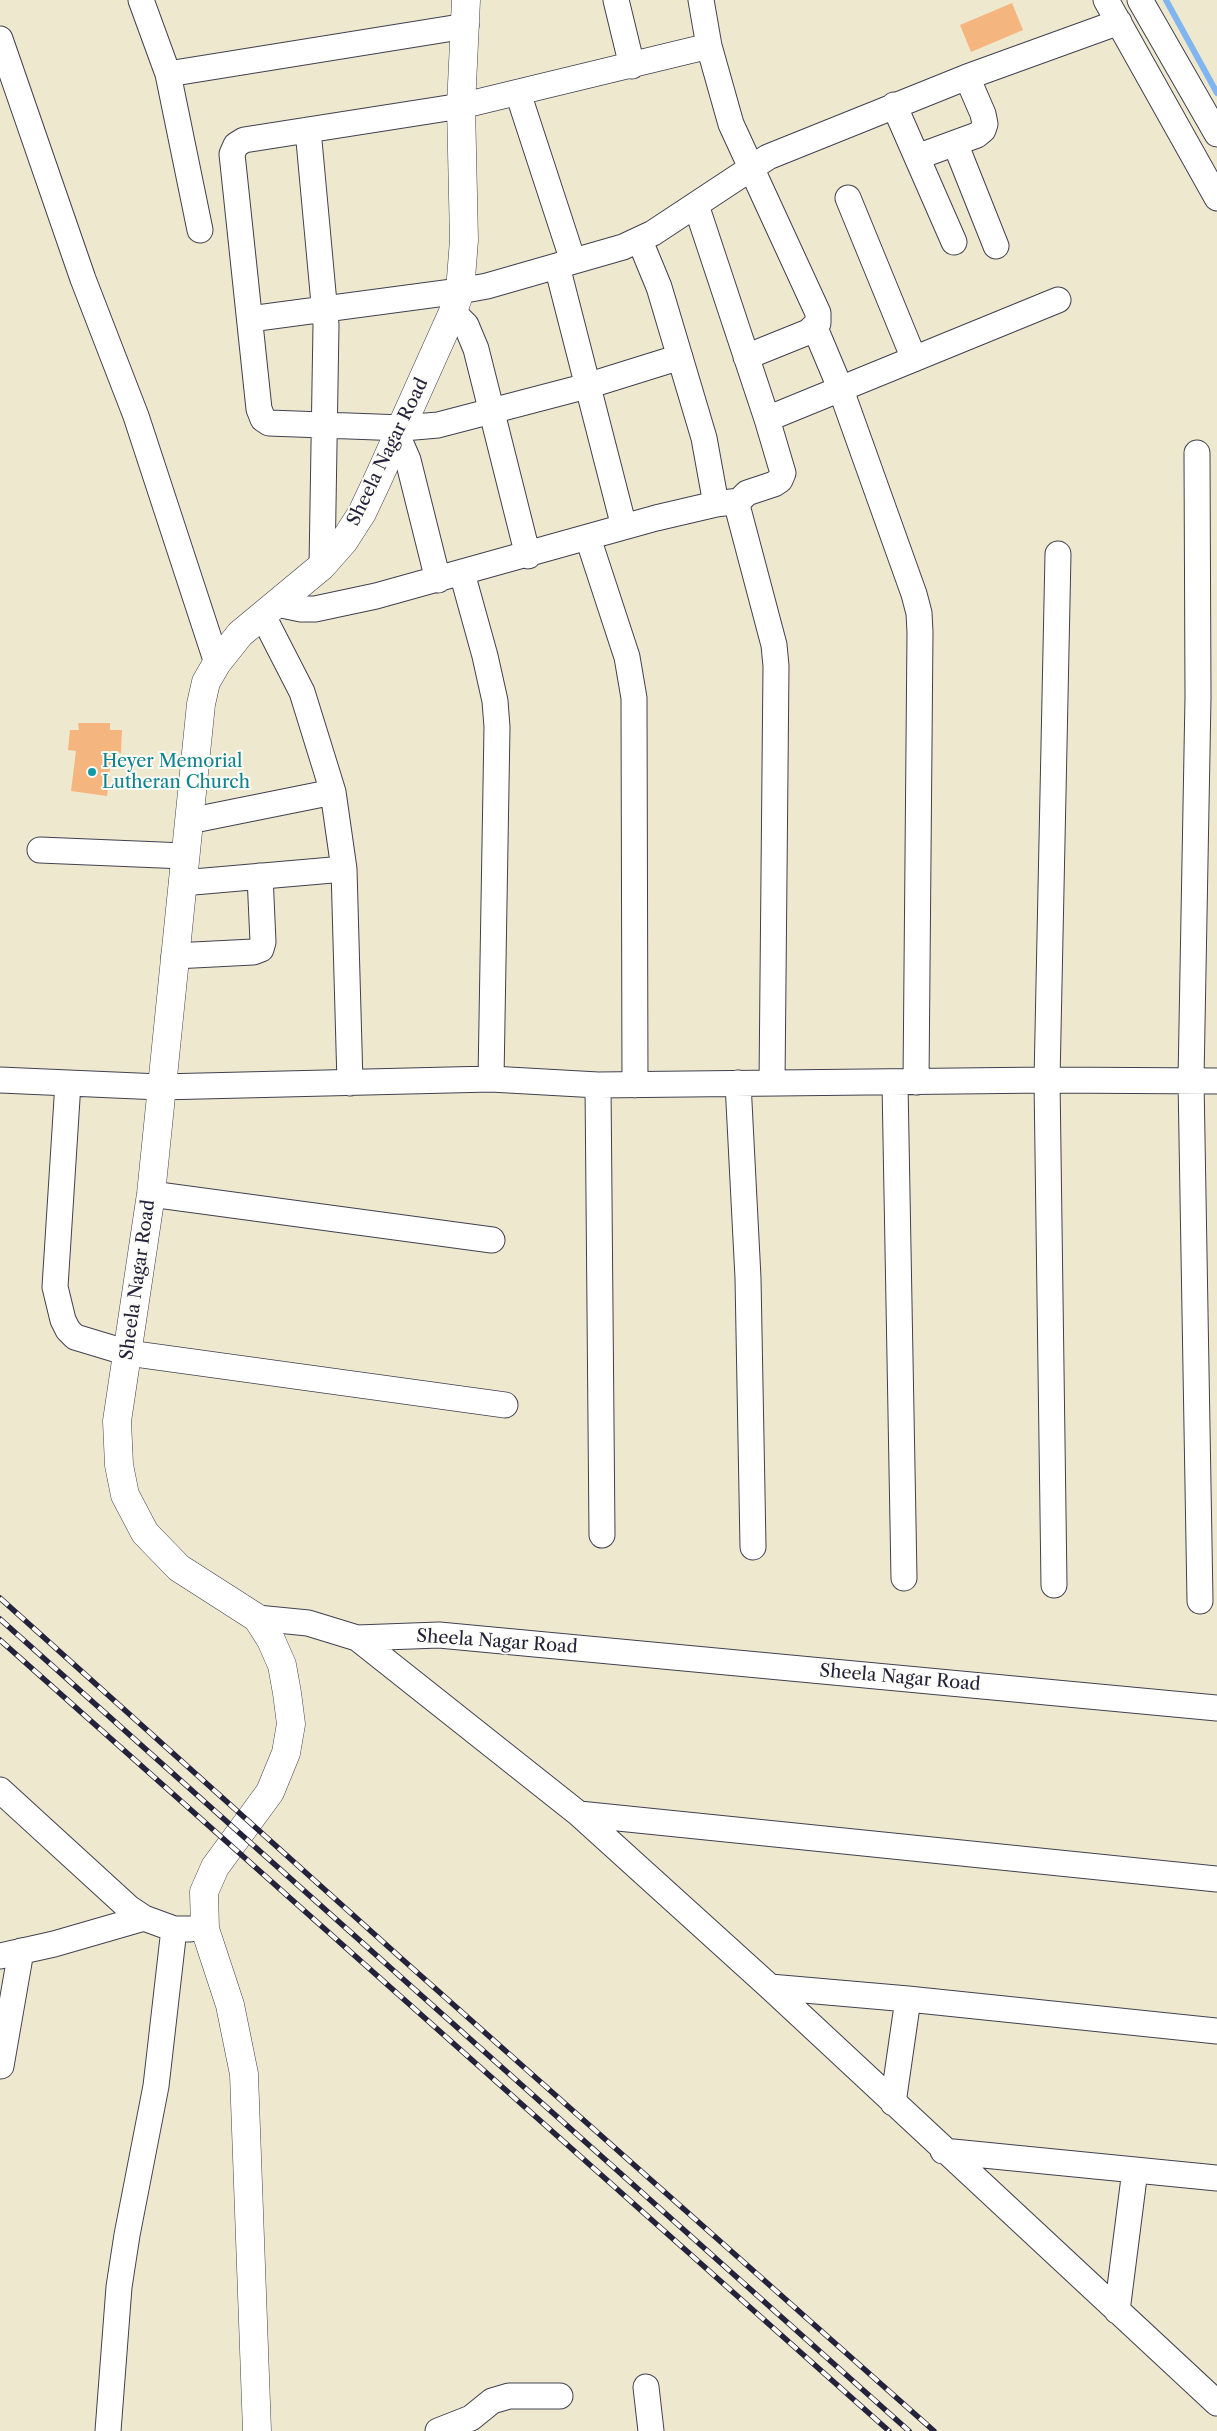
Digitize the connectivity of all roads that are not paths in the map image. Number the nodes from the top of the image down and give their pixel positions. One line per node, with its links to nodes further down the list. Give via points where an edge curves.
1 (141, 0): 11 (street)
2 (616, 0): 10 (street)
3 (701, 0): 9 (street)
4 (1106, 0): 7 (street)
5 (1140, 0): 16 (street)
6 (466, 13): 11 (street); 14 (main road, Sheela Nagar Road)
7 (1119, 22): 12 (street); 18 (street)
8 (0, 39): 54 (street, via 83,280 136,416)
9 (709, 46): 10 (street); 21 (street, via 732,124)
10 (632, 66): 13 (street)
11 (168, 74): 25 (street)
12 (967, 77): 15 (street); 19 (street, via 985,124 977,135)
13 (518, 92): 14 (street); 29 (street)
14 (461, 106): 17 (street); 31 (main road, Sheela Nagar Road, via 464,240)
15 (894, 106): 20 (street); 21 (street)
16 (1215, 126): 18 (street)
17 (308, 130): 32 (street); 33 (street, via 244,140 236,145 232,154)
18 (1183, 139): 23 (street)
19 (955, 143): 20 (street); 28 (street)
20 (917, 157): 27 (street)
21 (750, 167): 24 (street); 34 (street, via 818,313)
22 (848, 198): 37 (street)
23 (1217, 198)
24 (696, 204): 26 (street); 36 (street)
25 (200, 230)
26 (640, 241): 29 (street); 35 (street, via 659,287)
27 (954, 242)
28 (996, 246)
29 (565, 264): 31 (street); 38 (street)
30 (1058, 300): 37 (street)
31 (456, 302): 32 (street); 40 (street, via 476,349); 43 (main road, Sheela Nagar Road)
32 (325, 310): 33 (street); 42 (street)
33 (250, 319): 42 (street, via 259,409 263,419 281,424)
34 (814, 328): 36 (street); 39 (street)
35 (680, 357): 38 (street); 45 (street, via 709,455)
36 (746, 358): 41 (street)
37 (914, 359): 39 (street)
38 (587, 386): 40 (street); 46 (street)
39 (841, 390): 41 (street); 71 (street, via 914,594 920,632)
40 (492, 410): 43 (street); 49 (street)
41 (767, 419): 45 (street, via 783,473 780,480)
42 (324, 423): 43 (street); 50 (street)
43 (401, 432): 50 (main road, Sheela Nagar Road, via 362,513); 52 (street)
44 (1197, 453): 55 (street)
45 (727, 502): 46 (street); 74 (street, via 738,509 774,645 776,666)
46 (624, 527): 47 (street)
47 (588, 538): 49 (street); 76 (street, via 627,657 634,698)
48 (1058, 554): 67 (street)
49 (528, 556): 51 (street)
50 (322, 566): 53 (main road, Sheela Nagar Road)
51 (462, 573): 52 (street); 65 (street, via 487,665 497,727)
52 (438, 580): 53 (street, via 316,609)
53 (270, 610): 54 (main road, Sheela Nagar Road, via 240,634); 56 (street, via 302,692)
54 (217, 663): 57 (main road, Sheela Nagar Road, via 206,682 201,704)
55 (1207, 698): 59 (street)
56 (334, 792): 57 (street); 61 (street)
57 (189, 822): 60 (main road, Sheela Nagar Road)
58 (40, 850): 60 (street)
59 (1206, 853): 68 (street)
60 (185, 856): 63 (main road, Sheela Nagar Road)
61 (344, 869): 62 (street); 70 (street)
62 (260, 876): 63 (street); 64 (street, via 261,949)
63 (182, 883): 64 (main road, Sheela Nagar Road)
64 (174, 956): 77 (main road, Sheela Nagar Road)
65 (491, 1079): 70 (street); 75 (street)
66 (0, 1080): 72 (street)
67 (1047, 1080): 68 (street); 71 (street); 85 (street)
68 (1191, 1080): 69 (street); 86 (street)
69 (1217, 1081)
70 (350, 1082): 77 (street)
71 (906, 1082): 74 (street); 84 (street)
72 (68, 1083): 77 (street); 80 (street, via 56,1299 63,1320 75,1337)
73 (738, 1083): 74 (street); 76 (street); 83 (street, via 748,1278)
74 (772, 1083)
75 (598, 1085): 76 (street); 82 (street)
76 (634, 1085)
77 (160, 1087): 78 (main road, Sheela Nagar Road)
78 (151, 1194): 79 (street); 80 (main road, Sheela Nagar Road)
79 (492, 1240)
80 (128, 1353): 81 (street); 87 (main road, Sheela Nagar Road, via 116,1441 125,1495 135,1516 145,1533 179,1568)
81 (505, 1405)
82 (602, 1535)
83 (753, 1547)
84 (904, 1578)
85 (1054, 1585)
86 (1200, 1601)
87 (257, 1618): 88 (street, Sheela Nagar Road, via 308,1623); 95 (main road, via 282,1665 291,1724 286,1753 270,1792 215,1867 204,1892)
88 (357, 1638): 89 (street, Sheela Nagar Road, via 439,1635); 91 (street)
89 (1217, 1708)
90 (0, 1790): 93 (street)
91 (579, 1814): 92 (street); 97 (street)
92 (1217, 1879)
93 (144, 1918): 94 (street); 96 (street)
94 (174, 1929): 95 (street); 109 (street, via 156,2086 120,2287)
95 (205, 1929): 110 (main road, via 230,2005 244,2074)
96 (11, 1953): 100 (street)
97 (770, 1987): 98 (street); 101 (street)
98 (908, 1999): 99 (street); 101 (street)
99 (1217, 2031)
100 (1, 2066)
101 (893, 2104): 102 (street)
102 (943, 2150): 103 (street); 105 (street)
103 (1135, 2170): 104 (street); 105 (street)
104 (1217, 2178)
105 (1117, 2311): 108 (street)
106 (646, 2387): 112 (street)
107 (560, 2396): 111 (street, via 509,2396 492,2401 471,2418)
108 (1217, 2403)
109 (108, 2431)
110 (257, 2431)
111 (438, 2431)
112 (651, 2431)

